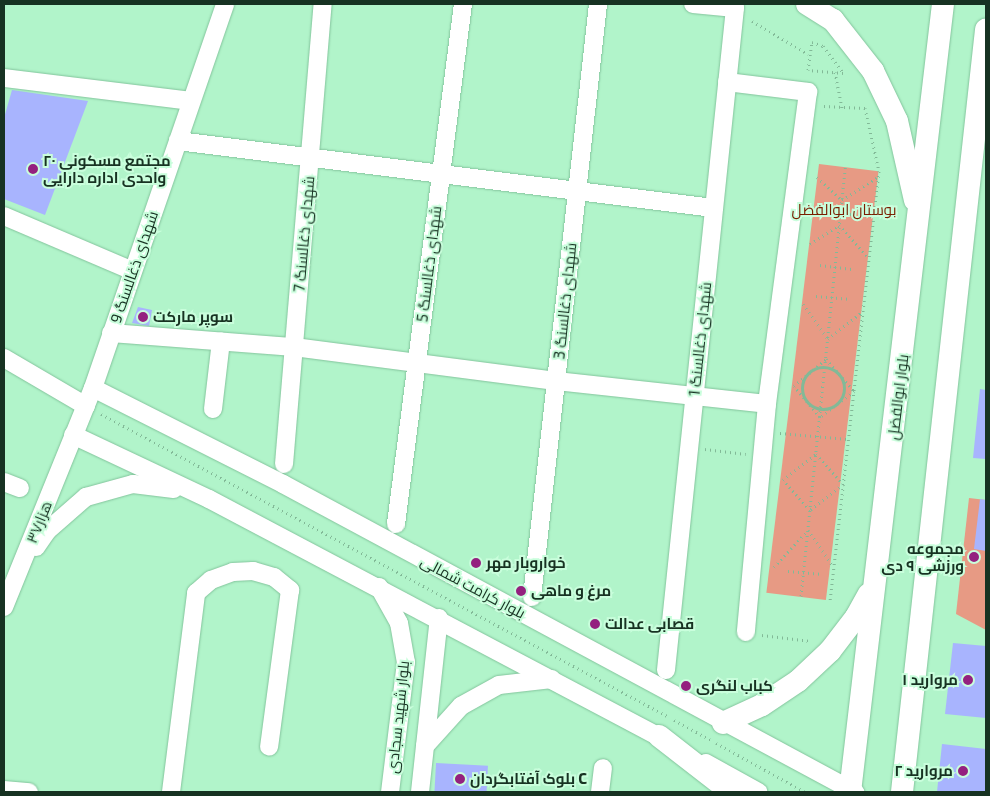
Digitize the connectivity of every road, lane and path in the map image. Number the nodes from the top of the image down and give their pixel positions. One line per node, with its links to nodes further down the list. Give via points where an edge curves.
1 (225, 4): 15 (street, شهدای ذغالسنگ 9)
2 (324, 4): 18 (street, شهدای ذغالسنگ 7)
3 (463, 4): 20 (street, شهدای ذغالسنگ 5)
4 (598, 4): 23 (street, شهدای ذغالسنگ 3)
5 (693, 4): 8 (street)
6 (807, 4): 30 (main road, via 833,20 873,71 897,122)
7 (943, 4): 30 (main road, بلوار ابوالفضل)
8 (735, 8): 10 (path, via 761,28); 13 (street, شهدای ذغالسنگ 1)
9 (986, 30): 114 (main road)
10 (808, 54): 11 (path, via 808,70); 11 (path, via 812,42 823,46 843,73)
11 (835, 72): 16 (path)
12 (4, 78): 15 (street)
13 (727, 82): 14 (street); 25 (street, شهدای ذغالسنگ 1)
14 (808, 92): 16 (path, via 819,105); 61 (street)
15 (191, 101): 17 (street, شهدای ذغالسنگ 9)
16 (842, 109): 22 (path, via 865,108)
17 (178, 142): 18 (street); 37 (street, شهدای ذغالسنگ 9)
18 (310, 158): 20 (street); 46 (street, شهدای ذغالسنگ 7)
19 (845, 167): 24 (path)
20 (441, 174): 23 (street); 49 (street, شهدای ذغالسنگ 5)
21 (818, 177): 24 (path)
22 (878, 177): 24 (path); 29 (path)
23 (577, 191): 25 (street); 53 (street, شهدای ذغالسنگ 3)
24 (842, 200): 27 (path)
25 (714, 208): 59 (street, شهدای ذغالسنگ 1)
26 (820, 211): 27 (path)
27 (841, 213): 29 (path); 31 (path)
28 (4, 216): 37 (street)
29 (874, 216): 33 (path)
30 (919, 218): 86 (main road, بلوار ابوالفضل)
31 (840, 225): 32 (path); 33 (path); 35 (path)
32 (810, 244)
33 (869, 257): 42 (path)
34 (820, 265): 35 (path)
35 (835, 267): 36 (path); 39 (path)
36 (854, 269)
37 (133, 271): 43 (street, شهدای ذغالسنگ 9)
38 (816, 296): 39 (path)
39 (832, 298): 40 (path); 44 (path)
40 (851, 299)
41 (803, 304): 44 (path)
42 (863, 312): 44 (path); 58 (path)
43 (112, 333): 45 (street); 56 (street, شهدای ذغالسنگ 9)
44 (828, 339): 48 (path)
45 (221, 341): 46 (street); 64 (street)
46 (294, 347): 49 (street); 74 (street, شهدای ذغالسنگ 7)
47 (4, 358): 63 (street)
48 (826, 359): 50 (path); 51 (path); 52 (path)
49 (417, 363): 53 (street); 78 (street, شهدای ذغالسنگ 5)
50 (825, 368): 51 (path); 52 (path); 65 (path)
51 (810, 372): 54 (path); 55 (path)
52 (839, 375): 57 (path); 58 (path)
53 (556, 381): 59 (street); 89 (street, شهدای ذغالسنگ 3)
54 (794, 386): 55 (path); 60 (path)
55 (803, 387): 60 (path)
56 (93, 388): 63 (street, شهدای ذغالسنگ 9); 99 (street, بلوار کرامت شمالی, via 291,489)
57 (844, 390): 58 (path); 62 (path)
58 (854, 391): 62 (path); 70 (path)
59 (694, 394): 61 (street); 71 (street, شهدای ذغالسنگ 1)
60 (807, 402): 65 (path); 66 (path)
61 (767, 404): 67 (street)
62 (836, 404): 65 (path); 66 (path)
63 (86, 406): 68 (street, هزار۳۷); 112 (path)
64 (213, 408)
65 (820, 409): 66 (path)
66 (820, 417): 69 (path)
67 (765, 432): 69 (path); 73 (street)
68 (73, 436): 76 (street); 82 (street, هزار۳۷)
69 (818, 436): 70 (path); 72 (path)
70 (848, 439): 75 (path)
71 (689, 447): 73 (path); 97 (street, شهدای ذغالسنگ 1)
72 (816, 454): 75 (path); 77 (path); 77 (path, via 783,480)
73 (762, 457): 93 (street)
74 (284, 464)
75 (843, 484): 77 (path); 81 (path)
76 (209, 499): 82 (street, via 171,488 133,484 86,497 47,530); 87 (street)
77 (810, 510): 79 (path)
78 (396, 524)
79 (808, 530): 80 (path); 81 (path); 84 (path)
80 (774, 566)
81 (834, 567): 90 (path)
82 (20, 570): 91 (street, هزار۳۷)
83 (788, 571): 84 (path)
84 (804, 572): 85 (path); 88 (path)
85 (820, 574)
86 (877, 580): 94 (main road, via 856,618); 113 (main road, بلوار ابوالفضل)
87 (379, 587): 92 (street); 95 (street, بلوار شهید سجادی, via 399,623)
88 (801, 596)
89 (532, 597)
90 (830, 600)
91 (4, 608)
92 (439, 618): 96 (street, بلوار شهید سجادی); 98 (street)
93 (746, 632): 94 (path)
94 (836, 644): 99 (main road, via 798,681 762,704)
95 (406, 662): 96 (street); 107 (street, بلوار شهید سجادی)
96 (434, 664): 101 (street, بلوار شهید سجادی)
97 (666, 670)
98 (552, 679): 100 (street); 101 (street, via 499,685 461,706)
99 (723, 722): 113 (street, بلوار کرامت شمالی)
100 (659, 736): 110 (main road); 111 (street)
101 (425, 746): 108 (street, بلوار شهید سجادی)
102 (269, 747): 106 (street, via 290,590 274,577 252,571 233,572 211,580 196,593)
103 (602, 768): 109 (street)
104 (4, 790): 105 (street)
105 (30, 792)
106 (171, 792)
107 (390, 792)
108 (420, 792)
109 (600, 792)
110 (730, 792)
111 (758, 792)
112 (805, 792)
113 (852, 792)
114 (902, 792)

